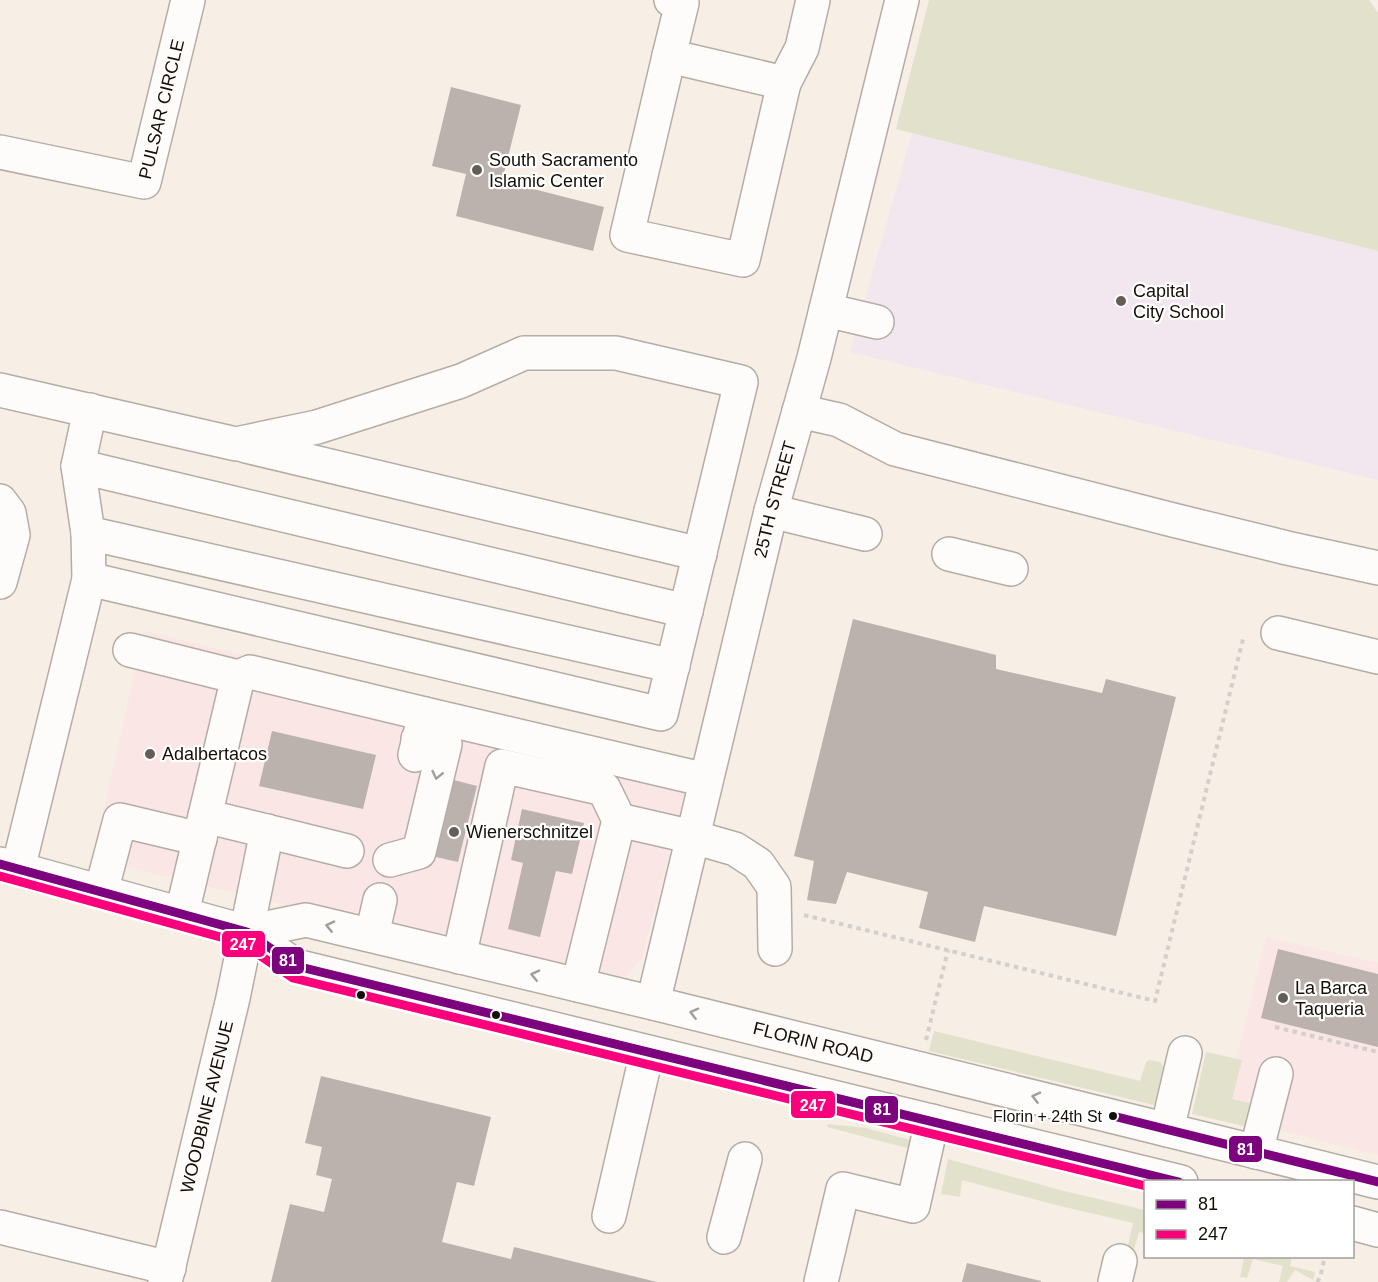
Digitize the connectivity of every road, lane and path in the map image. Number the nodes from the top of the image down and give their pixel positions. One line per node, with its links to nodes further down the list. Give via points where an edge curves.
1 (188, 0): 7 (main road, PULSAR CIRCLE, via 144,182)
2 (671, 0): 5 (main road, via 682,3)
3 (813, 0): 6 (main road, via 802,48)
4 (902, 0): 8 (main road, 25TH STREET)
5 (669, 56): 6 (main road); 6 (main road, via 627,235 742,260)
6 (784, 83)
7 (0, 152)
8 (826, 310): 9 (main road); 12 (main road, 25TH STREET)
9 (877, 322)
10 (0, 390): 11 (main road)
11 (90, 410): 13 (main road); 14 (main road)
12 (799, 411): 16 (main road, 25TH STREET); 21 (main road, via 839,420 895,449)
13 (236, 444): 19 (main road); 19 (main road, via 317,427 461,381 524,353 616,353 741,382)
14 (78, 466): 17 (main road); 25 (main road)
15 (0, 501): 24 (main road, via 9,513 13,535)
16 (771, 511): 18 (main road); 33 (main road, 25TH STREET)
17 (88, 533): 23 (main road); 30 (main road)
18 (865, 534)
19 (700, 554): 25 (main road)
20 (949, 554): 22 (main road)
21 (1378, 568)
22 (1011, 569)
23 (89, 579): 30 (main road, via 661,714); 40 (main road)
24 (0, 582)
25 (686, 611): 30 (main road)
26 (1278, 633): 29 (main road)
27 (1243, 639): 48 (path, via 1155,1001)
28 (130, 650): 31 (main road)
29 (1378, 657)
30 (673, 666)
31 (238, 677): 32 (main road, via 250,672); 35 (main road)
32 (419, 736): 33 (main road); 39 (main road, one-way to 39, via 445,744 419,852)
33 (706, 780): 37 (main road, 25TH STREET)
34 (618, 820): 37 (main road); 49 (main road, via 604,789 502,766); 50 (main road)
35 (203, 828): 36 (main road); 41 (main road, via 120,820); 43 (main road)
36 (267, 831): 38 (main road); 45 (main road, WOODBINE AVENUE)
37 (693, 837): 47 (main road, via 735,849 758,864 774,887); 51 (main road, 25TH STREET)
38 (347, 851)
39 (390, 860)
40 (9, 867): 41 (main road, FLORIN ROAD)
41 (101, 892): 43 (main road, FLORIN ROAD)
42 (380, 900): 46 (main road)
43 (182, 913): 45 (main road, FLORIN ROAD)
44 (800, 914): 48 (path)
45 (247, 932): 46 (main road, FLORIN ROAD, one-way to 45, via 306,920); 53 (main road, FLORIN ROAD, via 296,966); 72 (main road, WOODBINE AVENUE)
46 (372, 935): 49 (main road, FLORIN ROAD)
47 (775, 949)
48 (948, 951): 55 (path)
49 (459, 957): 50 (main road, FLORIN ROAD, one-way to 49)
50 (578, 985): 51 (main road, FLORIN ROAD)
51 (653, 1003): 53 (main road); 54 (main road, FLORIN ROAD, one-way to 51)
52 (1275, 1027): 57 (path)
53 (548, 1028): 56 (main road, FLORIN ROAD)
54 (771, 1032): 56 (main road); 61 (main road, FLORIN ROAD, one-way to 54)
55 (925, 1042)
56 (647, 1052): 60 (main road, FLORIN ROAD); 66 (main road)
57 (1378, 1052)
58 (1185, 1053): 61 (main road)
59 (1276, 1074): 62 (main road)
60 (932, 1121): 64 (main road, FLORIN ROAD); 73 (main road, via 913,1206 843,1189)
61 (1167, 1130): 62 (main road, FLORIN ROAD)
62 (1256, 1152): 65 (main road, FLORIN ROAD)
63 (745, 1159): 70 (main road)
64 (1173, 1180)
65 (1378, 1182)
66 (609, 1216)
67 (1354, 1223): 69 (main road)
68 (0, 1227): 72 (main road)
69 (1378, 1230)
70 (724, 1237)
71 (1325, 1258): 74 (path)
72 (167, 1275)
73 (821, 1282)
74 (1317, 1282)

